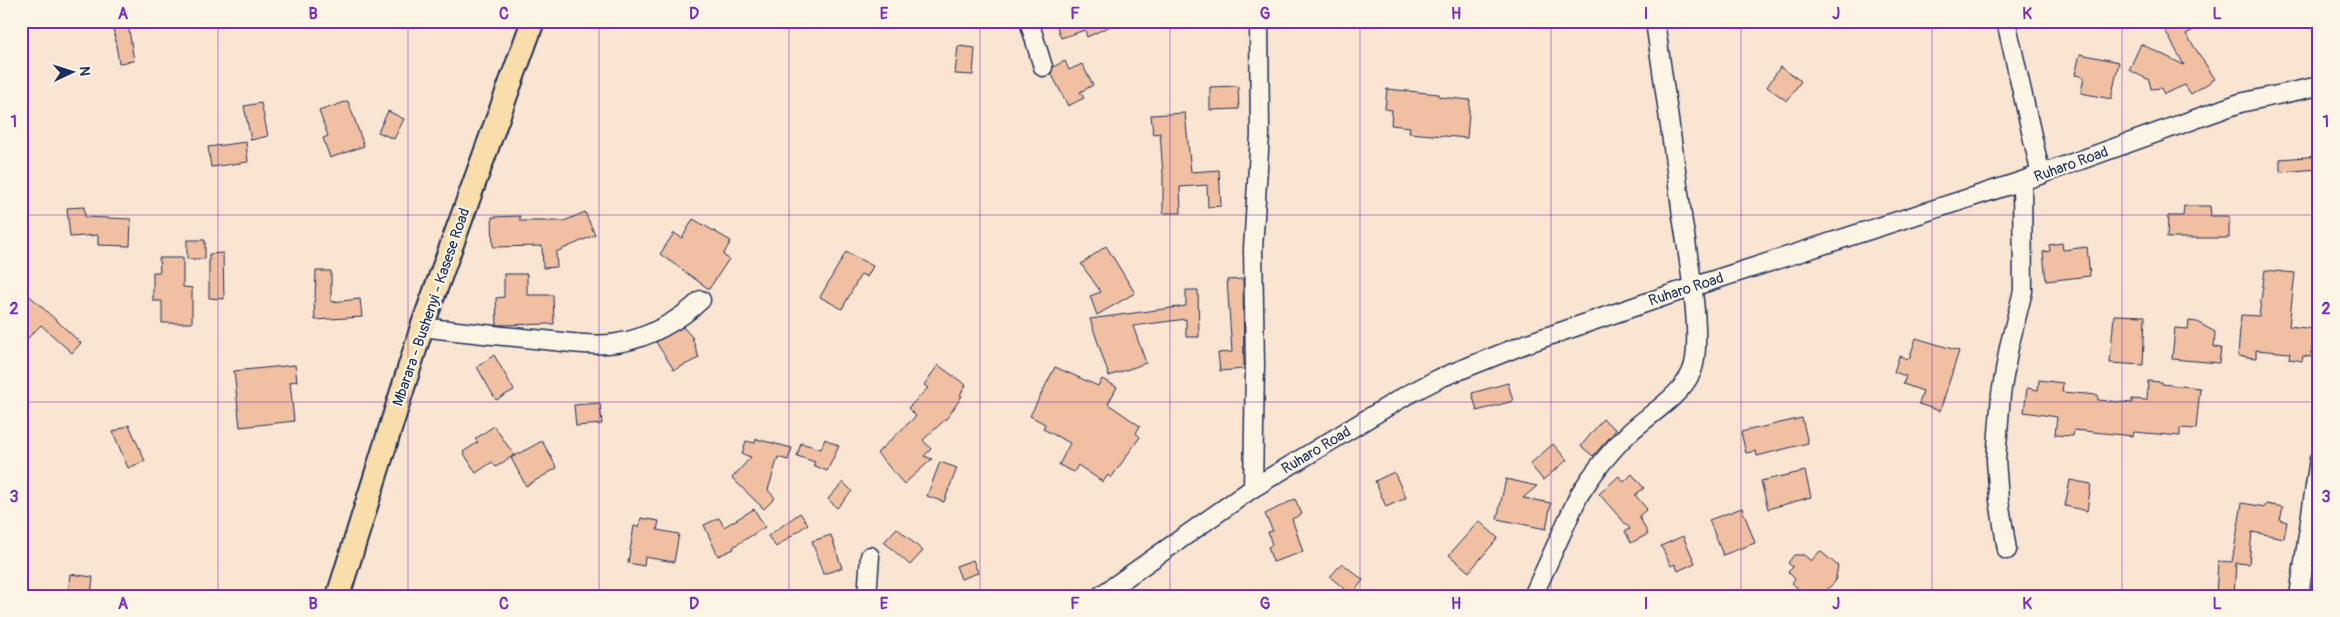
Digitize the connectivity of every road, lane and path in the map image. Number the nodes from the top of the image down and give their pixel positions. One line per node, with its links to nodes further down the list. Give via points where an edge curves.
1 (533, 21): 12 (main road, Mbarara - Bushenyi - Kasese Road)
2 (1029, 21): 6 (street)
3 (1259, 21): 14 (street, via 1260,134 1253,249)
4 (1655, 21): 10 (street)
5 (2006, 21): 8 (street)
6 (1043, 67)
7 (2319, 86): 8 (street, Ruharo Road, via 2240,103)
8 (2042, 175): 9 (street, Ruharo Road)
9 (2022, 181): 10 (street, Ruharo Road); 15 (street, via 2023,291 2009,347 1997,440 1999,500)
10 (1692, 286): 14 (street, Ruharo Road, via 1528,343 1440,378); 20 (street, via 1696,340 1691,374 1629,433 1588,480)
11 (701, 300): 12 (street, via 689,312 659,328 616,344)
12 (422, 327): 17 (main road, Mbarara - Bushenyi - Kasese Road)
13 (2319, 459): 21 (street)
14 (1253, 488): 19 (street, Ruharo Road)
15 (2008, 550)
16 (870, 556): 18 (street)
17 (338, 596)
18 (867, 596)
19 (1100, 596)
20 (1533, 596)
21 (2299, 596)

